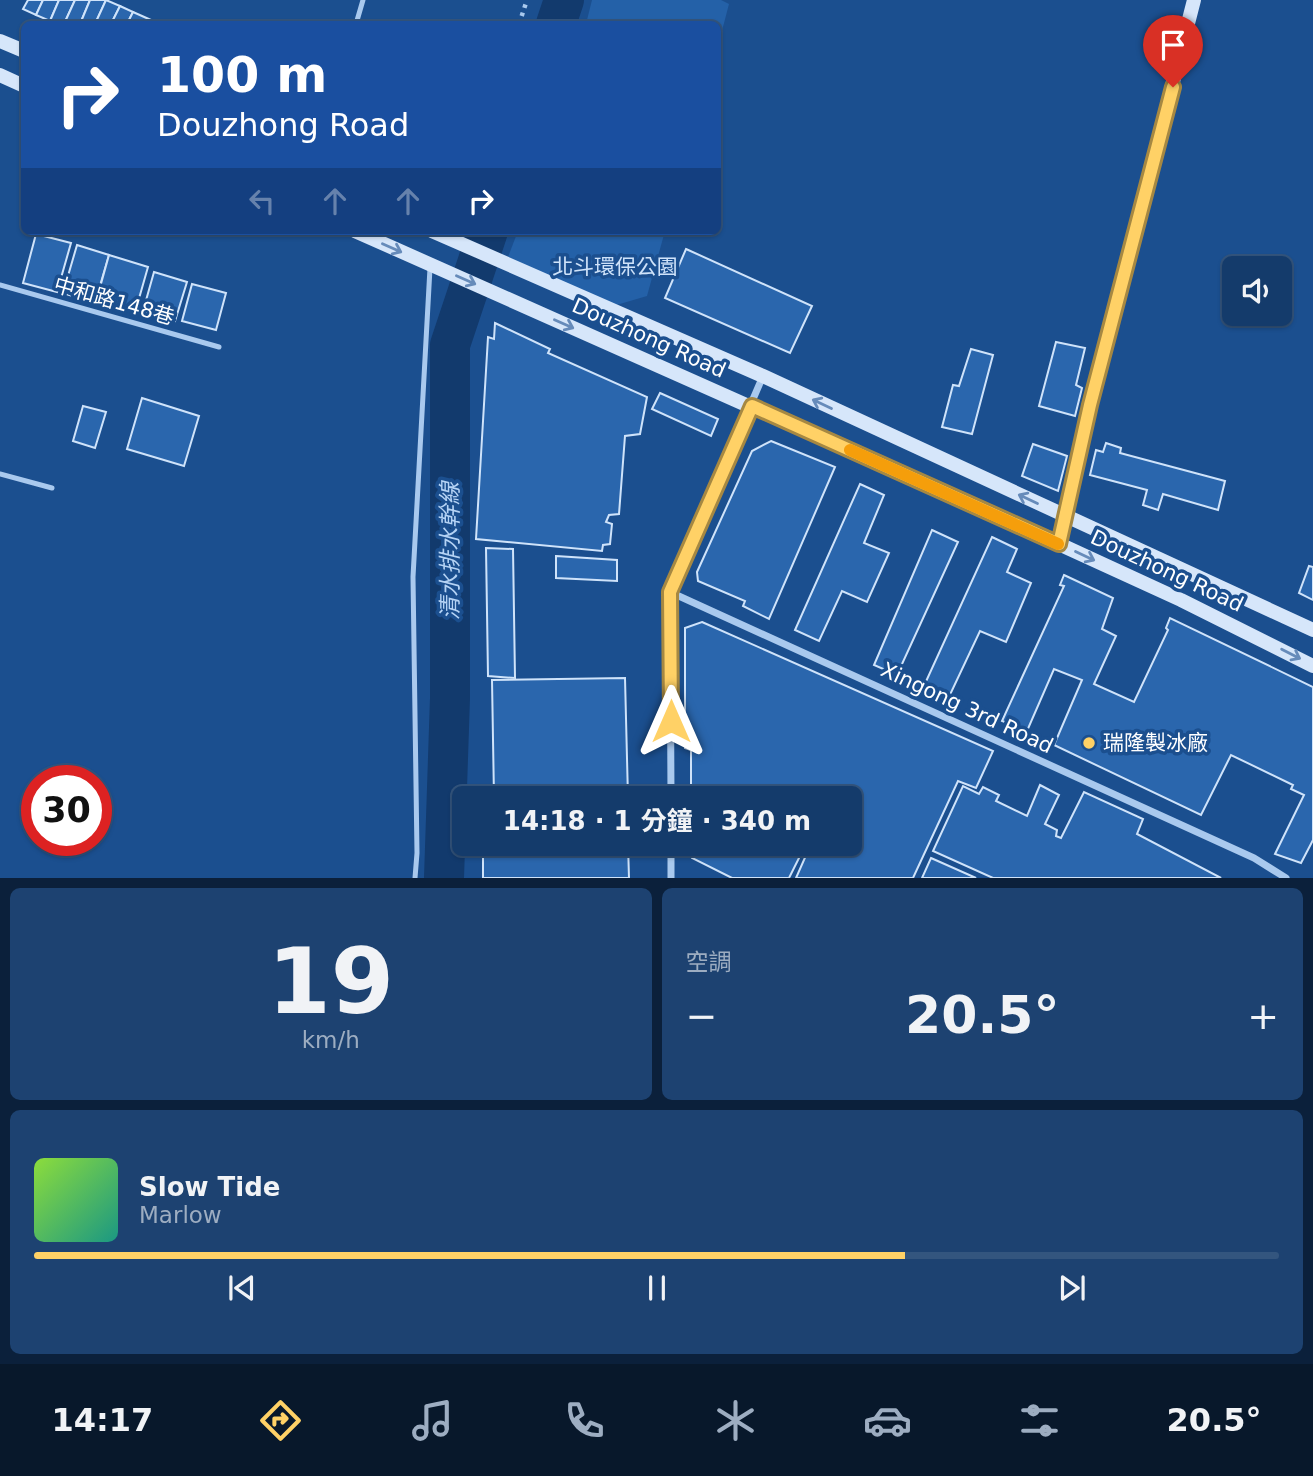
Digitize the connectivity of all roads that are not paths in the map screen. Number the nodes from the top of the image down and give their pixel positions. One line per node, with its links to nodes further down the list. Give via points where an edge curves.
1 (363, 0): 3 (lane)
2 (1194, 0): 17 (main road)
3 (357, 21)
4 (0, 41): 5 (main road)
5 (21, 50)
6 (0, 75): 7 (main road)
7 (21, 85)
8 (364, 235): 10 (main road, one-way to 10)
9 (441, 235): 13 (main road, Douzhong Road)
10 (430, 265): 14 (main road, Douzhong Road, one-way to 14); 24 (lane, via 413,577)
11 (0, 285): 12 (lane, 中和路148巷)
12 (219, 347)
13 (763, 376): 14 (street); 17 (main road, Douzhong Road, one-way to 13)
14 (752, 406): 18 (main road, Douzhong Road); 19 (street)
15 (0, 474): 16 (lane)
16 (52, 488)
17 (1066, 516): 18 (main road); 20 (main road, Douzhong Road)
18 (1059, 544): 21 (main road, Douzhong Road, one-way to 21)
19 (670, 592): 22 (street); 26 (street, Xingong 3rd Road, via 1254,858)
20 (1313, 629)
21 (1313, 666)
22 (671, 786)
23 (671, 856): 25 (street)
24 (415, 877)
25 (671, 877)
26 (1286, 877)

